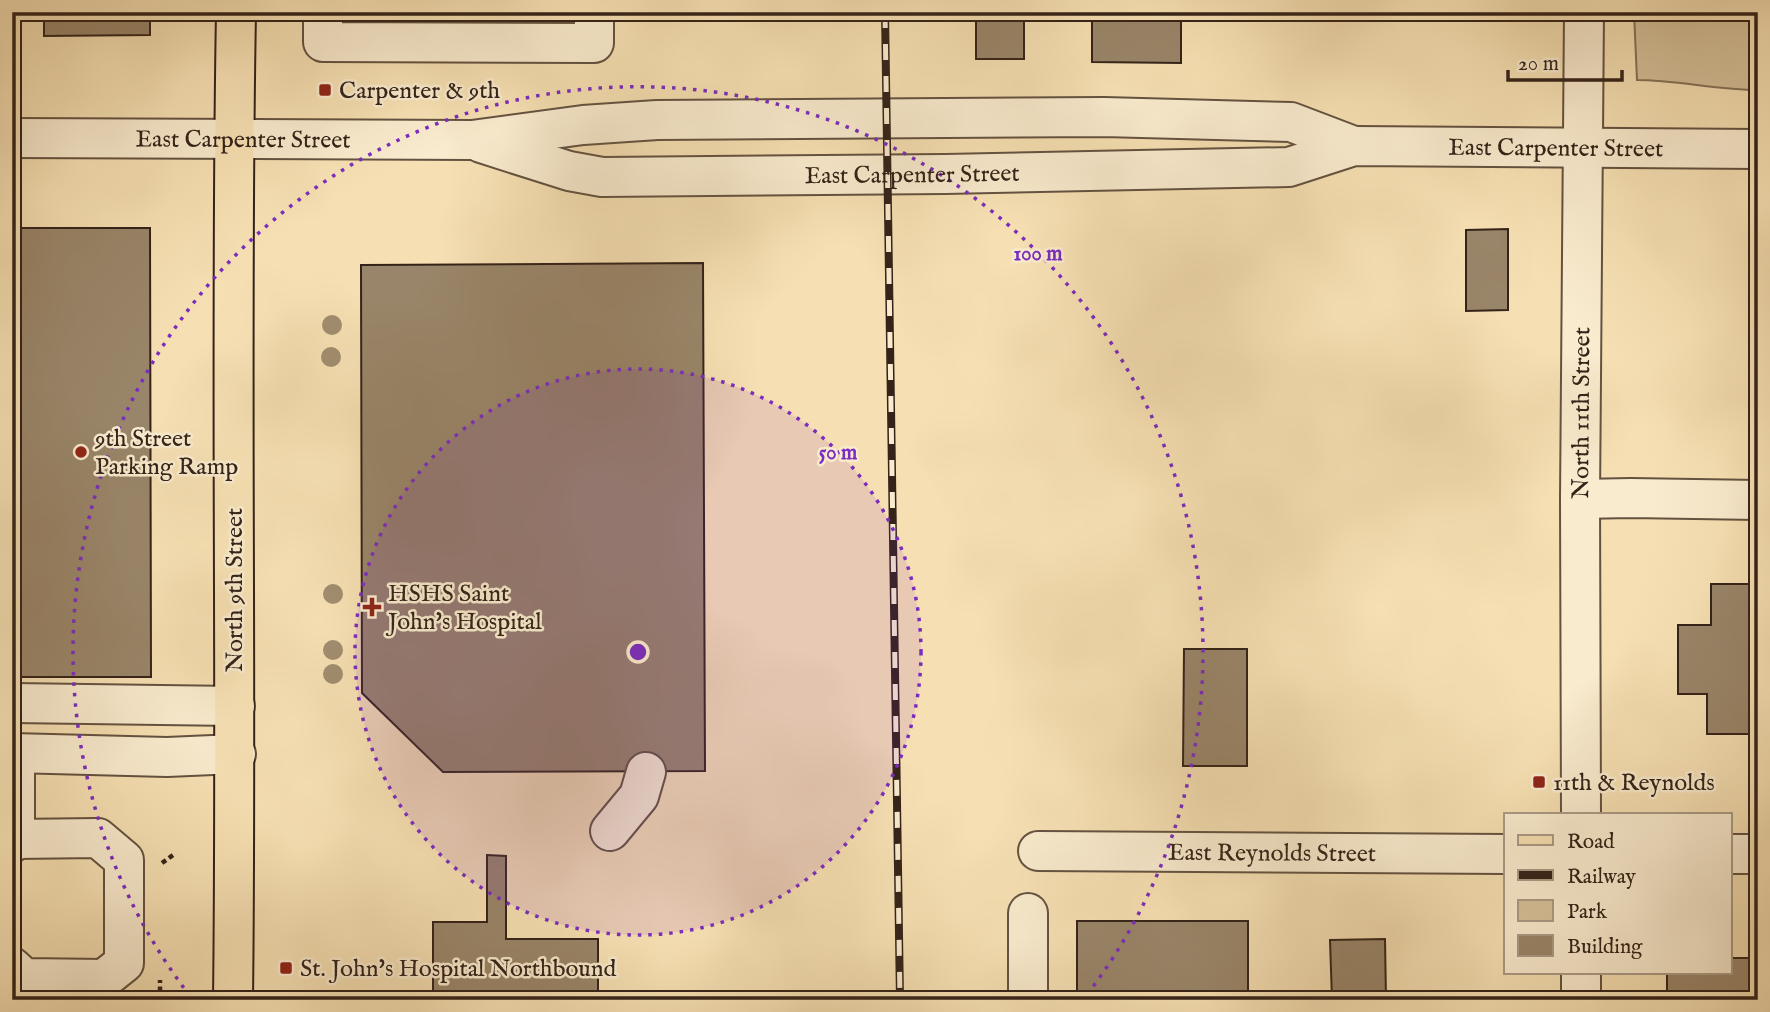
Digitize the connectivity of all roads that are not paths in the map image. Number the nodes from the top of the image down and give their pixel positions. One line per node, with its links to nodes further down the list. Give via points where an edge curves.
1 (236, 12): 7 (main road, North 9th Street)
2 (323, 12): 5 (street, via 323,42)
3 (594, 12): 5 (street, via 594,43)
4 (1584, 12): 10 (street, North 11th Street)
5 (425, 27)
6 (12, 138): 7 (street, East Carpenter Street)
7 (235, 139): 8 (street, East Carpenter Street); 15 (main road, North 9th Street)
8 (472, 140): 9 (street, East Carpenter Street, via 657,120 1104,117 1291,122); 9 (street, East Carpenter Street, via 602,177 1289,167)
9 (1354, 146): 10 (street, East Carpenter Street)
10 (1584, 147): 11 (street, East Carpenter Street); 12 (street, North 11th Street)
11 (1758, 149)
12 (1580, 499): 13 (street); 19 (street, North 11th Street)
13 (1758, 500)
14 (12, 703): 15 (street)
15 (235, 706): 17 (main road, North 9th Street)
16 (13, 753): 17 (street); 21 (street)
17 (236, 754): 29 (main road, North 9th Street)
18 (646, 772): 20 (street, via 639,796)
19 (1581, 813)
20 (610, 831)
21 (13, 841): 27 (street, via 98,838 124,860 124,963 104,979 24,978)
22 (1038, 851): 23 (street, East Reynolds Street)
23 (1504, 854)
24 (1732, 854): 25 (street)
25 (1758, 854)
26 (1027, 913): 30 (street)
27 (12, 967)
28 (1581, 974): 31 (street)
29 (233, 1000)
30 (1028, 1000)
31 (1581, 1000)

